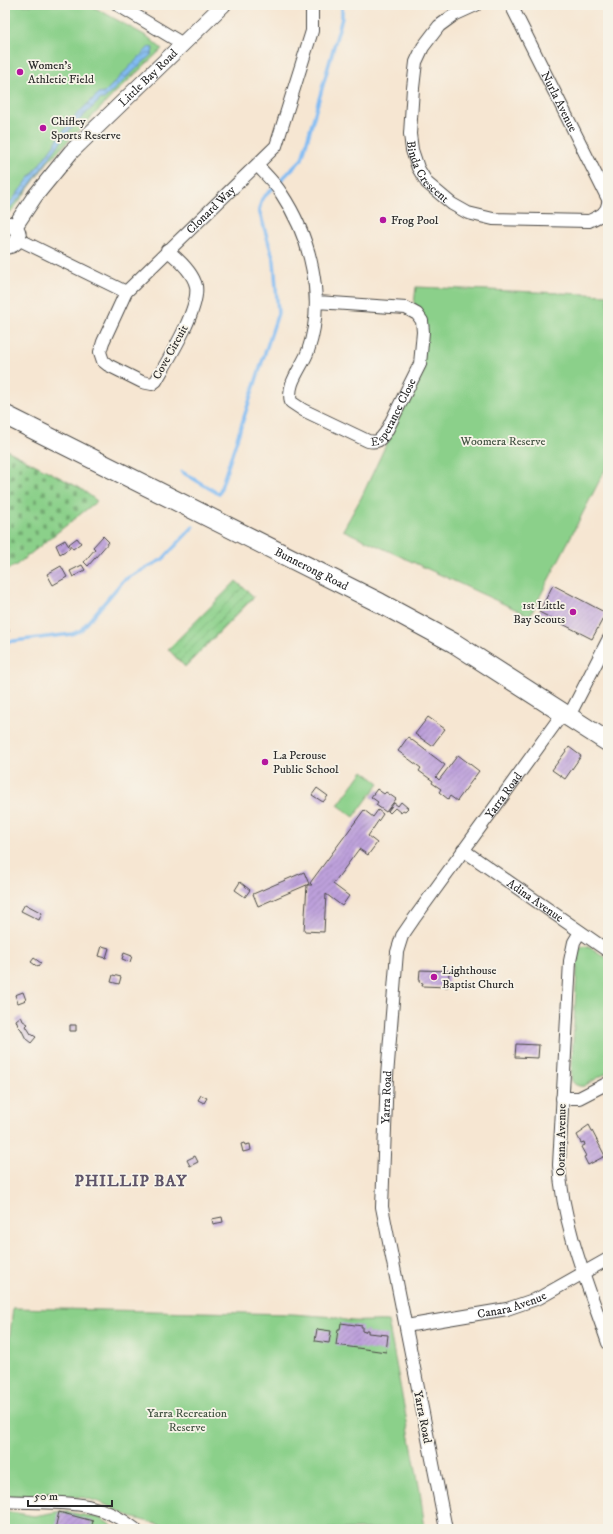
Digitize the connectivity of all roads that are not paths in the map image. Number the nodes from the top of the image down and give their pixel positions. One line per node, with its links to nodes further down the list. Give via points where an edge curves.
1 (118, 5): 6 (street)
2 (223, 5): 6 (street, Little Bay Road)
3 (312, 5): 7 (street, Clonard Way, via 312,31 279,140)
4 (476, 5): 9 (street, Binda Crescent, via 438,26 416,62 410,134 418,168 428,183 452,204 468,213 493,219 589,220 598,217)
5 (511, 5): 8 (street, Nurla Avenue)
6 (183, 44): 10 (street, Little Bay Road, via 71,152 35,196)
7 (257, 165): 11 (street, Clonard Way); 13 (street, Esperance Close, via 281,192 299,225 310,261)
8 (608, 199)
9 (606, 208)
10 (11, 234): 12 (street)
11 (167, 250): 12 (street, Clonard Way); 12 (street, Cove Circuit, via 187,270 196,285 196,297 176,345 152,384 142,382 108,365 103,361 100,352)
12 (126, 292)
13 (317, 302): 13 (street, Esperance Close, via 308,352 291,385 291,402 368,441 380,440 420,364 422,321 417,314 406,308)
14 (5, 415): 16 (main road, Bunnerong Road, via 380,603 454,643)
15 (608, 640): 16 (street, Yarra Road)
16 (566, 714): 17 (main road, Bunnerong Road); 18 (street, Yarra Road)
17 (608, 742)
18 (462, 850): 19 (street, Adina Avenue); 25 (street, Yarra Road, via 402,936 397,952 387,1076 382,1206)
19 (580, 932): 20 (street, Adina Avenue); 22 (street, Oorana Avenue, via 574,942 570,961)
20 (608, 951)
21 (608, 1083): 22 (street, via 579,1098)
22 (562, 1098): 24 (street, Oorana Avenue, via 560,1182 574,1246)
23 (608, 1259): 24 (street, Canara Avenue)
24 (584, 1274): 25 (street, Canara Avenue, via 539,1298 507,1309); 26 (street, Oorana Avenue)
25 (406, 1326): 29 (street, Yarra Road)
26 (608, 1343)
27 (5, 1501): 28 (street, via 66,1502 99,1508)
28 (135, 1529)
29 (446, 1529)

